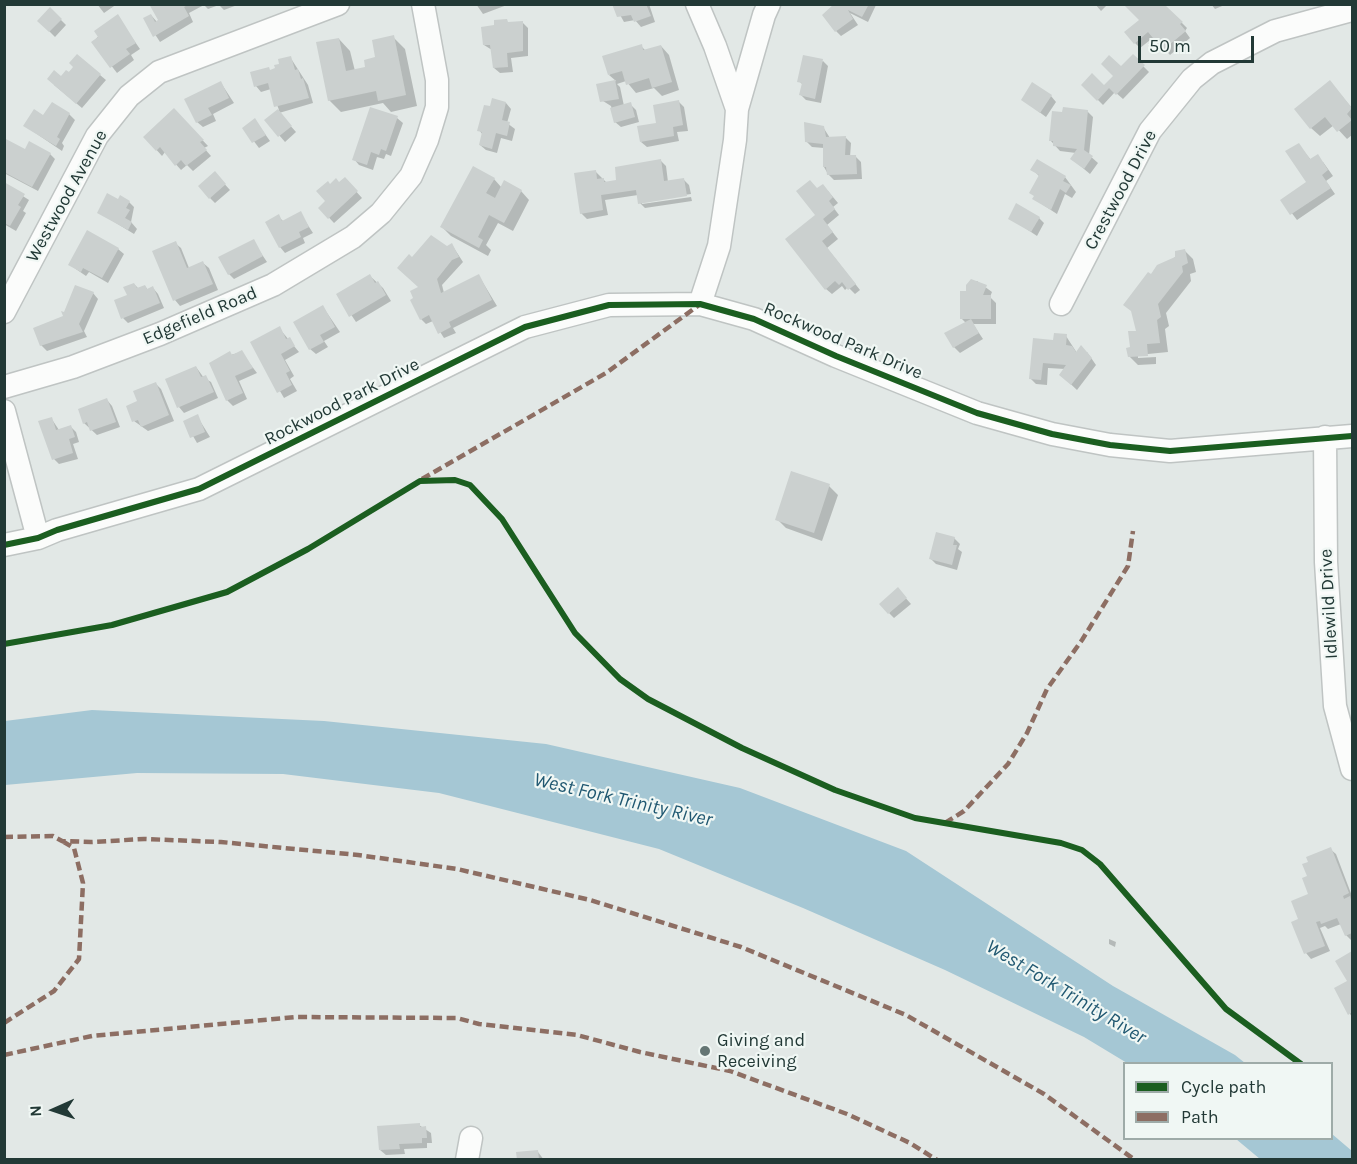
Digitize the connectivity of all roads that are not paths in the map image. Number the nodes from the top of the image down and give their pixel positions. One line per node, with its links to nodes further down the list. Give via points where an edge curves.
1 (338, 4): 9 (street, Westwood Avenue, via 159,72 129,96 97,136)
2 (423, 4): 10 (street, Edgefield Road, via 437,80 437,106 411,176 381,213 353,237 273,285 73,367)
3 (697, 4): 6 (street)
4 (769, 4): 6 (street)
5 (1353, 10): 8 (street, Crestwood Drive, via 1275,32 1212,63 1192,79 1150,131)
6 (737, 109): 7 (street, via 719,246)
7 (700, 304): 13 (street, Rockwood Park Drive, via 753,319 977,413 1052,434 1170,451); 14 (street, Rockwood Park Drive, via 609,304 525,327 199,489)
8 (1061, 304)
9 (4, 312)
10 (4, 387)
11 (4, 411): 14 (street)
12 (1353, 436): 13 (street, Rockwood Park Drive)
13 (1325, 437): 16 (street, Idlewild Drive, via 1326,562 1335,706)
14 (38, 538): 15 (street, Rockwood Park Drive)
15 (4, 545)
16 (1353, 769)

